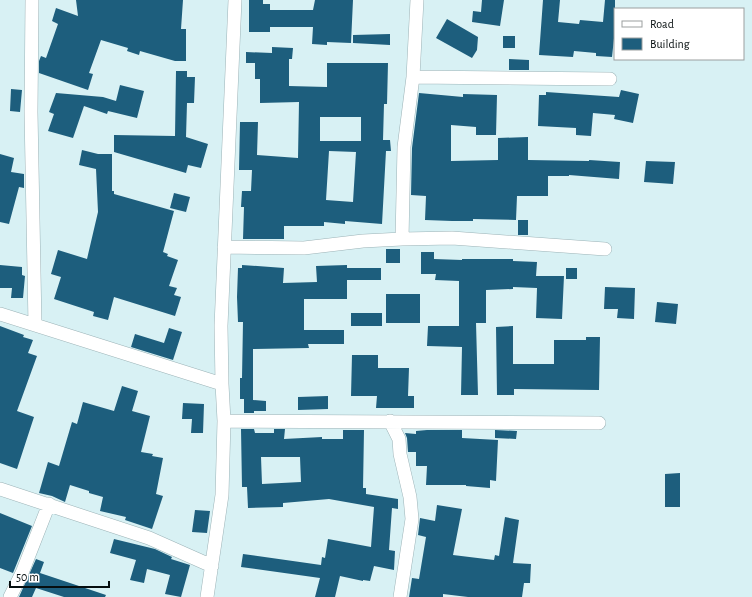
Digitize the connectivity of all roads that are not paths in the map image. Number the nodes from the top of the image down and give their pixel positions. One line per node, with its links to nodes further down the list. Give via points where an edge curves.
1 (32, 0): 10 (street, via 31,112)
2 (235, 0): 7 (street)
3 (417, 0): 4 (street)
4 (413, 77): 5 (street); 6 (street, via 404,147)
5 (610, 79)
6 (402, 239): 7 (street, via 304,248); 8 (street, via 452,238)
7 (224, 247): 11 (street)
8 (605, 249)
9 (0, 314): 10 (street)
10 (35, 325): 11 (street)
11 (222, 384): 12 (street)
12 (224, 421): 13 (street); 17 (street, via 222,495)
13 (390, 422): 14 (street); 20 (street, via 399,439 412,519)
14 (599, 423)
15 (0, 489): 16 (street)
16 (49, 504): 17 (street, via 150,538); 18 (street)
17 (212, 566): 19 (street)
18 (10, 597)
19 (206, 597)
20 (400, 597)

